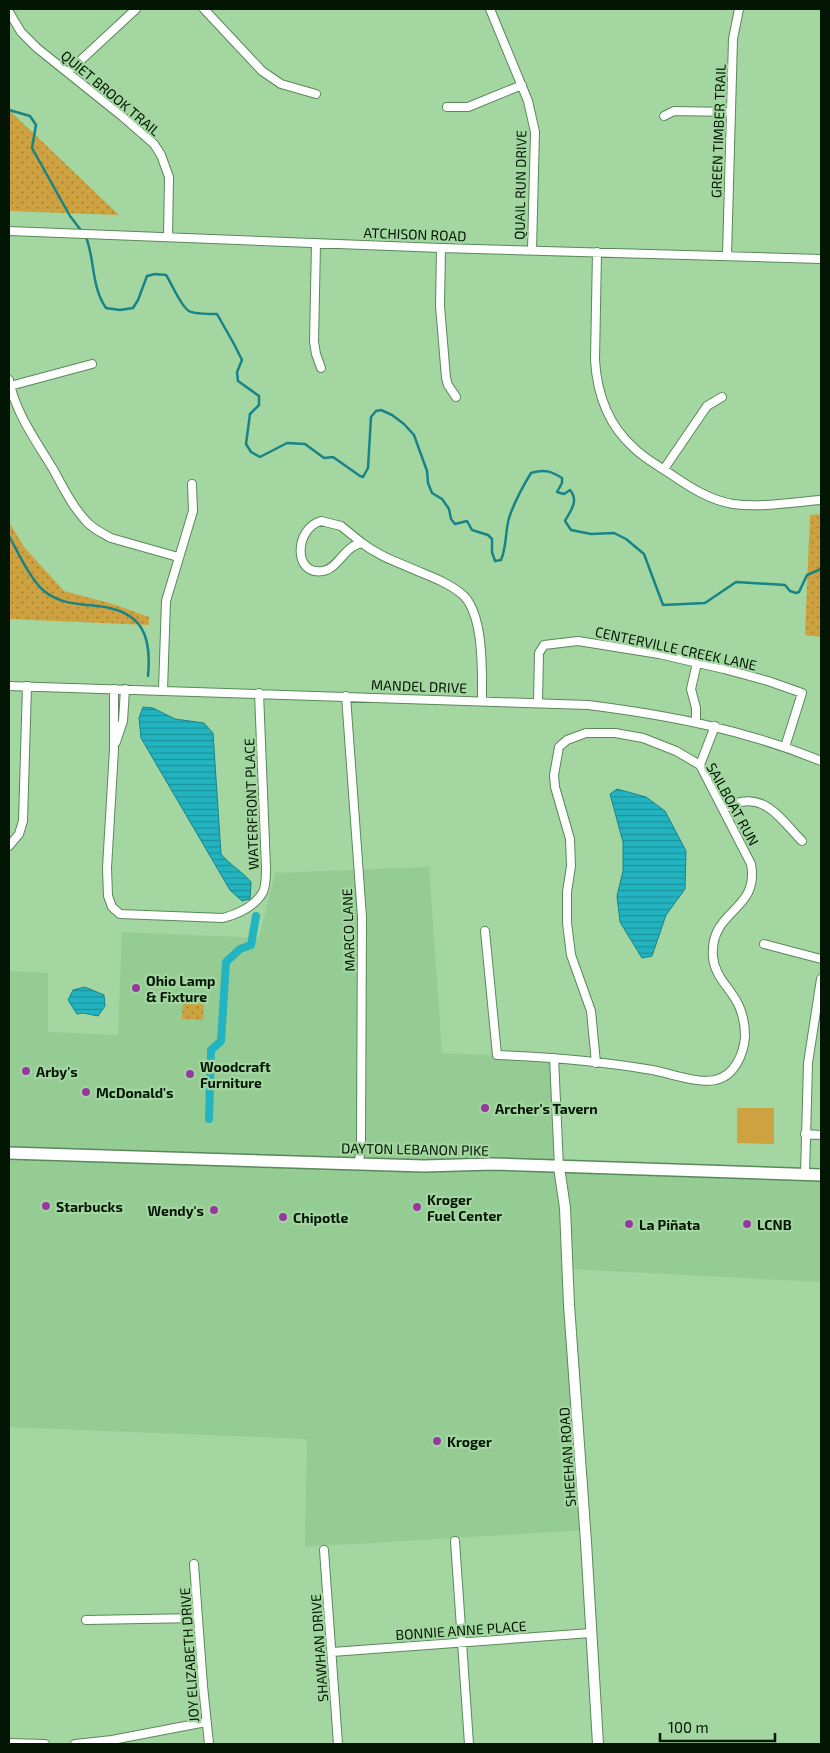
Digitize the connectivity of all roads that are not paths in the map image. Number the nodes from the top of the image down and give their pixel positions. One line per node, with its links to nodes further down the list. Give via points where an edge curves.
1 (136, 9): 6 (street)
2 (204, 9): 8 (street, via 262,72 281,84)
3 (490, 9): 7 (street, QUAIL RUN DRIVE)
4 (739, 9): 10 (street, GREEN TIMBER TRAIL, via 733,39)
5 (9, 12): 6 (street, QUIET BROOK TRAIL, via 27,39)
6 (68, 72): 13 (street, QUIET BROOK TRAIL, via 147,136 161,155 167,167 170,188)
7 (522, 85): 9 (street, via 468,108); 16 (street, QUAIL RUN DRIVE, via 535,132)
8 (316, 94)
9 (447, 107)
10 (731, 112): 11 (street, via 674,111); 18 (street, GREEN TIMBER TRAIL)
11 (664, 116)
12 (9, 231): 13 (street, ATCHISON ROAD)
13 (168, 237): 14 (street, ATCHISON ROAD)
14 (316, 243): 15 (street, ATCHISON ROAD); 21 (street, via 314,342)
15 (441, 248): 16 (street, ATCHISON ROAD); 24 (street, via 441,327 446,378)
16 (532, 250): 17 (street, ATCHISON ROAD)
17 (597, 252): 18 (street, ATCHISON ROAD); 25 (street, via 595,360 600,394 624,437)
18 (727, 255): 19 (street, ATCHISON ROAD)
19 (821, 259)
20 (92, 364): 22 (street)
21 (321, 368)
22 (9, 383): 29 (street, via 24,420 76,509 87,522 111,538)
23 (722, 397): 25 (street, via 707,406)
24 (456, 398)
25 (664, 469): 27 (street, via 701,493 724,502 755,504)
26 (192, 484): 29 (street, via 193,511)
27 (821, 500)
28 (362, 542): 28 (street, via 341,526 321,521 312,524 304,535 301,557 307,567 322,571 352,546); 38 (street, via 391,560 444,582 464,596 475,613 479,635)
29 (178, 557): 35 (street, via 166,601)
30 (697, 663): 39 (street, CENTERVILLE CREEK LANE, via 578,641 544,645 539,653); 40 (street, via 691,689); 42 (street, CENTERVILLE CREEK LANE, via 802,693)
31 (9, 686): 32 (street, MANDEL DRIVE)
32 (26, 686): 33 (street, MANDEL DRIVE); 48 (street, via 23,821 19,834)
33 (114, 688): 34 (street, MANDEL DRIVE); 43 (street, WATERFRONT PLACE)
34 (125, 689): 35 (street, MANDEL DRIVE); 43 (street, WATERFRONT PLACE, via 123,721)
35 (163, 690): 36 (street, MANDEL DRIVE)
36 (259, 693): 37 (street, MANDEL DRIVE); 43 (street, WATERFRONT PLACE, via 266,868 264,891 236,914 223,918 120,914 112,907 108,896 107,868)
37 (346, 696): 38 (street, MANDEL DRIVE); 58 (street, MARCO LANE, via 362,917)
38 (482, 700): 39 (street, MANDEL DRIVE)
39 (538, 702): 40 (street, MANDEL DRIVE, via 588,704)
40 (696, 722): 41 (street, MANDEL DRIVE)
41 (715, 726): 42 (street, MANDEL DRIVE); 45 (street)
42 (785, 747): 44 (street, MANDEL DRIVE)
43 (114, 749)
44 (821, 761)
45 (700, 766): 46 (street, SAILBOAT RUN); 54 (street, SAILBOAT RUN, via 643,738 615,733 586,733 567,740 559,747 554,775 570,839 571,866 567,892 571,956 591,1011)
46 (723, 809): 47 (street, via 741,802 767,805); 54 (street, SAILBOAT RUN, via 751,864 754,877 744,900 720,925 713,940 716,972 738,1004 744,1019 743,1050 737,1063 727,1074 715,1080)
47 (802, 841)
48 (9, 846)
49 (484, 931): 53 (street, SAILBOAT RUN, via 497,1055)
50 (764, 944): 51 (street)
51 (821, 959)
52 (821, 979): 55 (street, via 808,1063)
53 (554, 1058): 54 (street, SAILBOAT RUN); 59 (street)
54 (596, 1063)
55 (805, 1134): 56 (street); 60 (street)
56 (821, 1135)
57 (9, 1153): 58 (main road, DAYTON LEBANON PIKE)
58 (359, 1163): 59 (main road, DAYTON LEBANON PIKE)
59 (559, 1168): 60 (main road, DAYTON LEBANON PIKE); 67 (street, SHEEHAN ROAD, via 565,1208)
60 (805, 1175): 61 (main road, DAYTON LEBANON PIKE)
61 (821, 1175)
62 (455, 1541): 68 (street)
63 (324, 1550): 69 (street, SHAWHAN DRIVE)
64 (194, 1564): 65 (street, JOY ELIZABETH DRIVE)
65 (198, 1618): 66 (street); 70 (street, JOY ELIZABETH DRIVE)
66 (86, 1620)
67 (591, 1633): 68 (street, BONNIE ANNE PLACE); 77 (street, SHEEHAN ROAD)
68 (462, 1643): 69 (street, BONNIE ANNE PLACE); 76 (street)
69 (332, 1652): 75 (street, SHAWHAN DRIVE)
70 (206, 1722): 73 (street); 74 (street, JOY ELIZABETH DRIVE)
71 (9, 1743): 72 (street)
72 (45, 1744)
73 (75, 1744)
74 (209, 1744)
75 (338, 1744)
76 (469, 1744)
77 (598, 1744)

